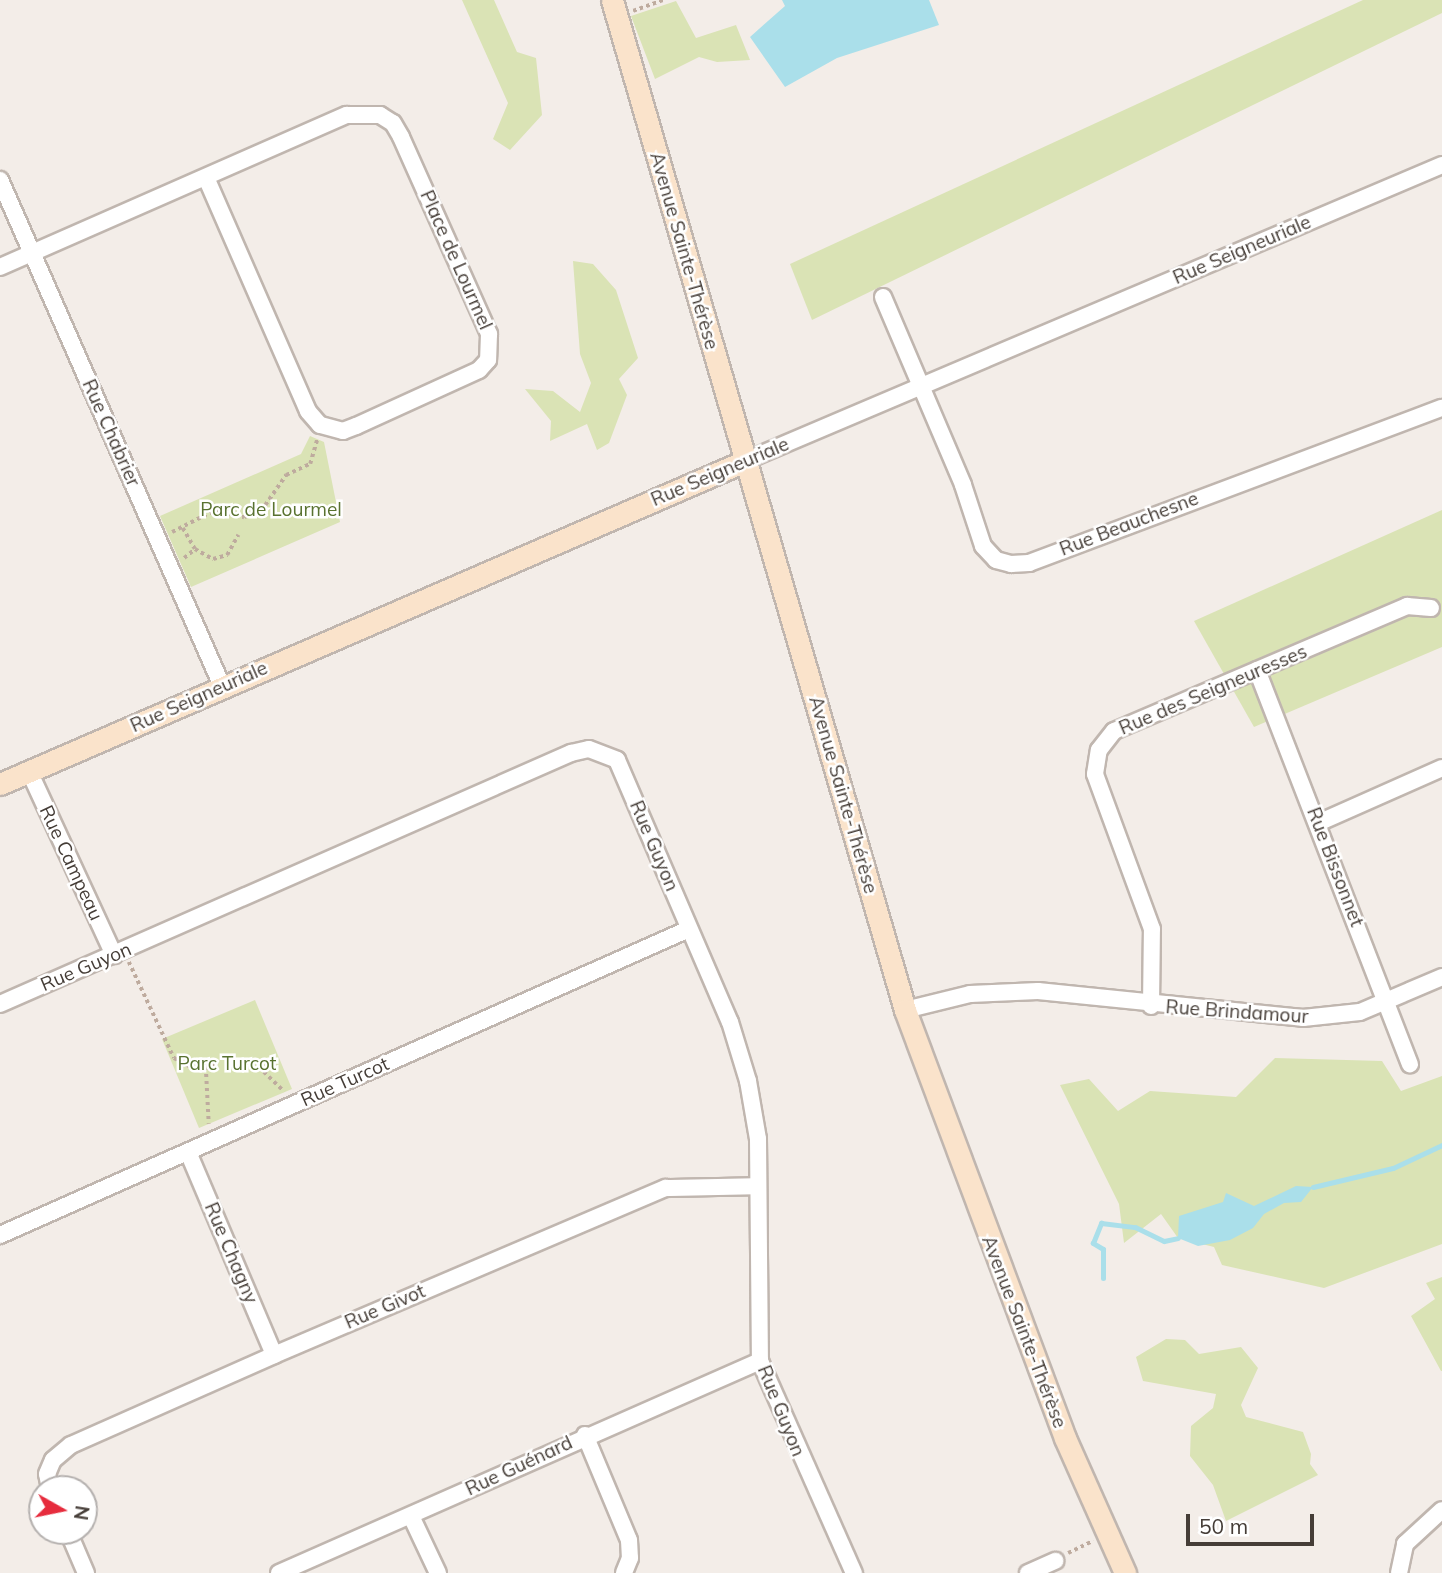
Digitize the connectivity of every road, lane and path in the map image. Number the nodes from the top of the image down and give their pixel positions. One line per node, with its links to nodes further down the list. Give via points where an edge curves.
1 (664, 0): 2 (path)
2 (614, 8): 12 (street, Avenue Sainte-Thérèse)
3 (1442, 165): 9 (street, Rue Seigneuriale)
4 (0, 180): 6 (street, Rue Chabrier)
5 (207, 180): 6 (street, Place de Lourmel); 11 (street, via 308,411); 11 (street, Place de Lourmel, via 347,115 380,115 393,122 401,137 489,334 491,349 479,370 356,426 343,431)
6 (32, 253): 7 (street, Place de Lourmel); 15 (street, Rue Chabrier)
7 (0, 267)
8 (883, 297): 9 (street)
9 (921, 386): 10 (street, Rue Beauchesne, via 983,546 996,560 1011,564 1029,563); 12 (street, Rue Seigneuriale)
10 (1442, 408)
11 (320, 425): 13 (path, via 310,464 286,475 261,511 244,517 215,510)
12 (745, 461): 18 (street, Rue Seigneuriale); 30 (street, Avenue Sainte-Thérèse)
13 (183, 528): 14 (path, via 195,549 213,558 226,555); 15 (path)
14 (238, 535)
15 (157, 539): 18 (street, Rue Chabrier)
16 (1431, 608): 17 (street, Rue des Seigneuresses, via 1407,606)
17 (1256, 670): 22 (street, Rue Bissonnet); 24 (street, Rue des Seigneuresses, via 1114,731 1099,750 1095,774)
18 (222, 686): 20 (street, Rue Seigneuriale)
19 (1442, 768): 22 (street)
20 (29, 771): 21 (street, Rue Seigneuriale); 25 (street, Rue Campeau)
21 (0, 783)
22 (1318, 823): 27 (street, Rue Bissonnet)
23 (689, 929): 25 (street, Rue Guyon, via 617,760 589,749); 35 (street, Rue Turcot); 37 (street, Rue Guyon, via 730,1022 748,1081 758,1139)
24 (1152, 929): 29 (street, Rue Brindamour)
25 (119, 953): 28 (street, Rue Guyon); 33 (path, via 174,1058 191,1067)
26 (1442, 977): 27 (street, Rue Brindamour)
27 (1386, 1002): 29 (street, Rue Brindamour, via 1360,1012 1303,1018); 32 (street, Rue Bissonnet)
28 (0, 1004)
29 (1151, 1006): 30 (street, Rue Brindamour, via 1038,991 1000,991)
30 (905, 1010): 45 (street, Avenue Sainte-Thérèse, via 1008,1291)
31 (216, 1063): 33 (path)
32 (1410, 1064)
33 (206, 1066): 36 (path, via 212,1114)
34 (264, 1072): 35 (path, via 269,1081)
35 (301, 1101): 36 (street, Rue Turcot)
36 (195, 1148): 38 (street, Rue Turcot); 39 (street, Rue Chagny)
37 (758, 1186): 39 (street, Rue Givot, via 666,1188); 40 (street, Rue Guyon)
38 (0, 1235)
39 (274, 1355): 42 (street, Rue Givot, via 71,1446 53,1460)
40 (760, 1361): 41 (street, Rue Guénard); 52 (street, Rue Guyon)
41 (585, 1435): 44 (street, Rue Guénard); 51 (street, via 629,1540)
42 (47, 1475)
43 (1442, 1510): 55 (street, via 1405,1544)
44 (411, 1516): 49 (street, Rue Guénard); 50 (street)
45 (1108, 1535): 47 (path); 54 (street, Avenue Sainte-Thérèse)
46 (74, 1545): 48 (street)
47 (1055, 1561): 53 (street)
48 (86, 1573)
49 (279, 1573)
50 (438, 1573)
51 (624, 1573)
52 (854, 1573)
53 (1028, 1573)
54 (1125, 1573)
55 (1399, 1573)

